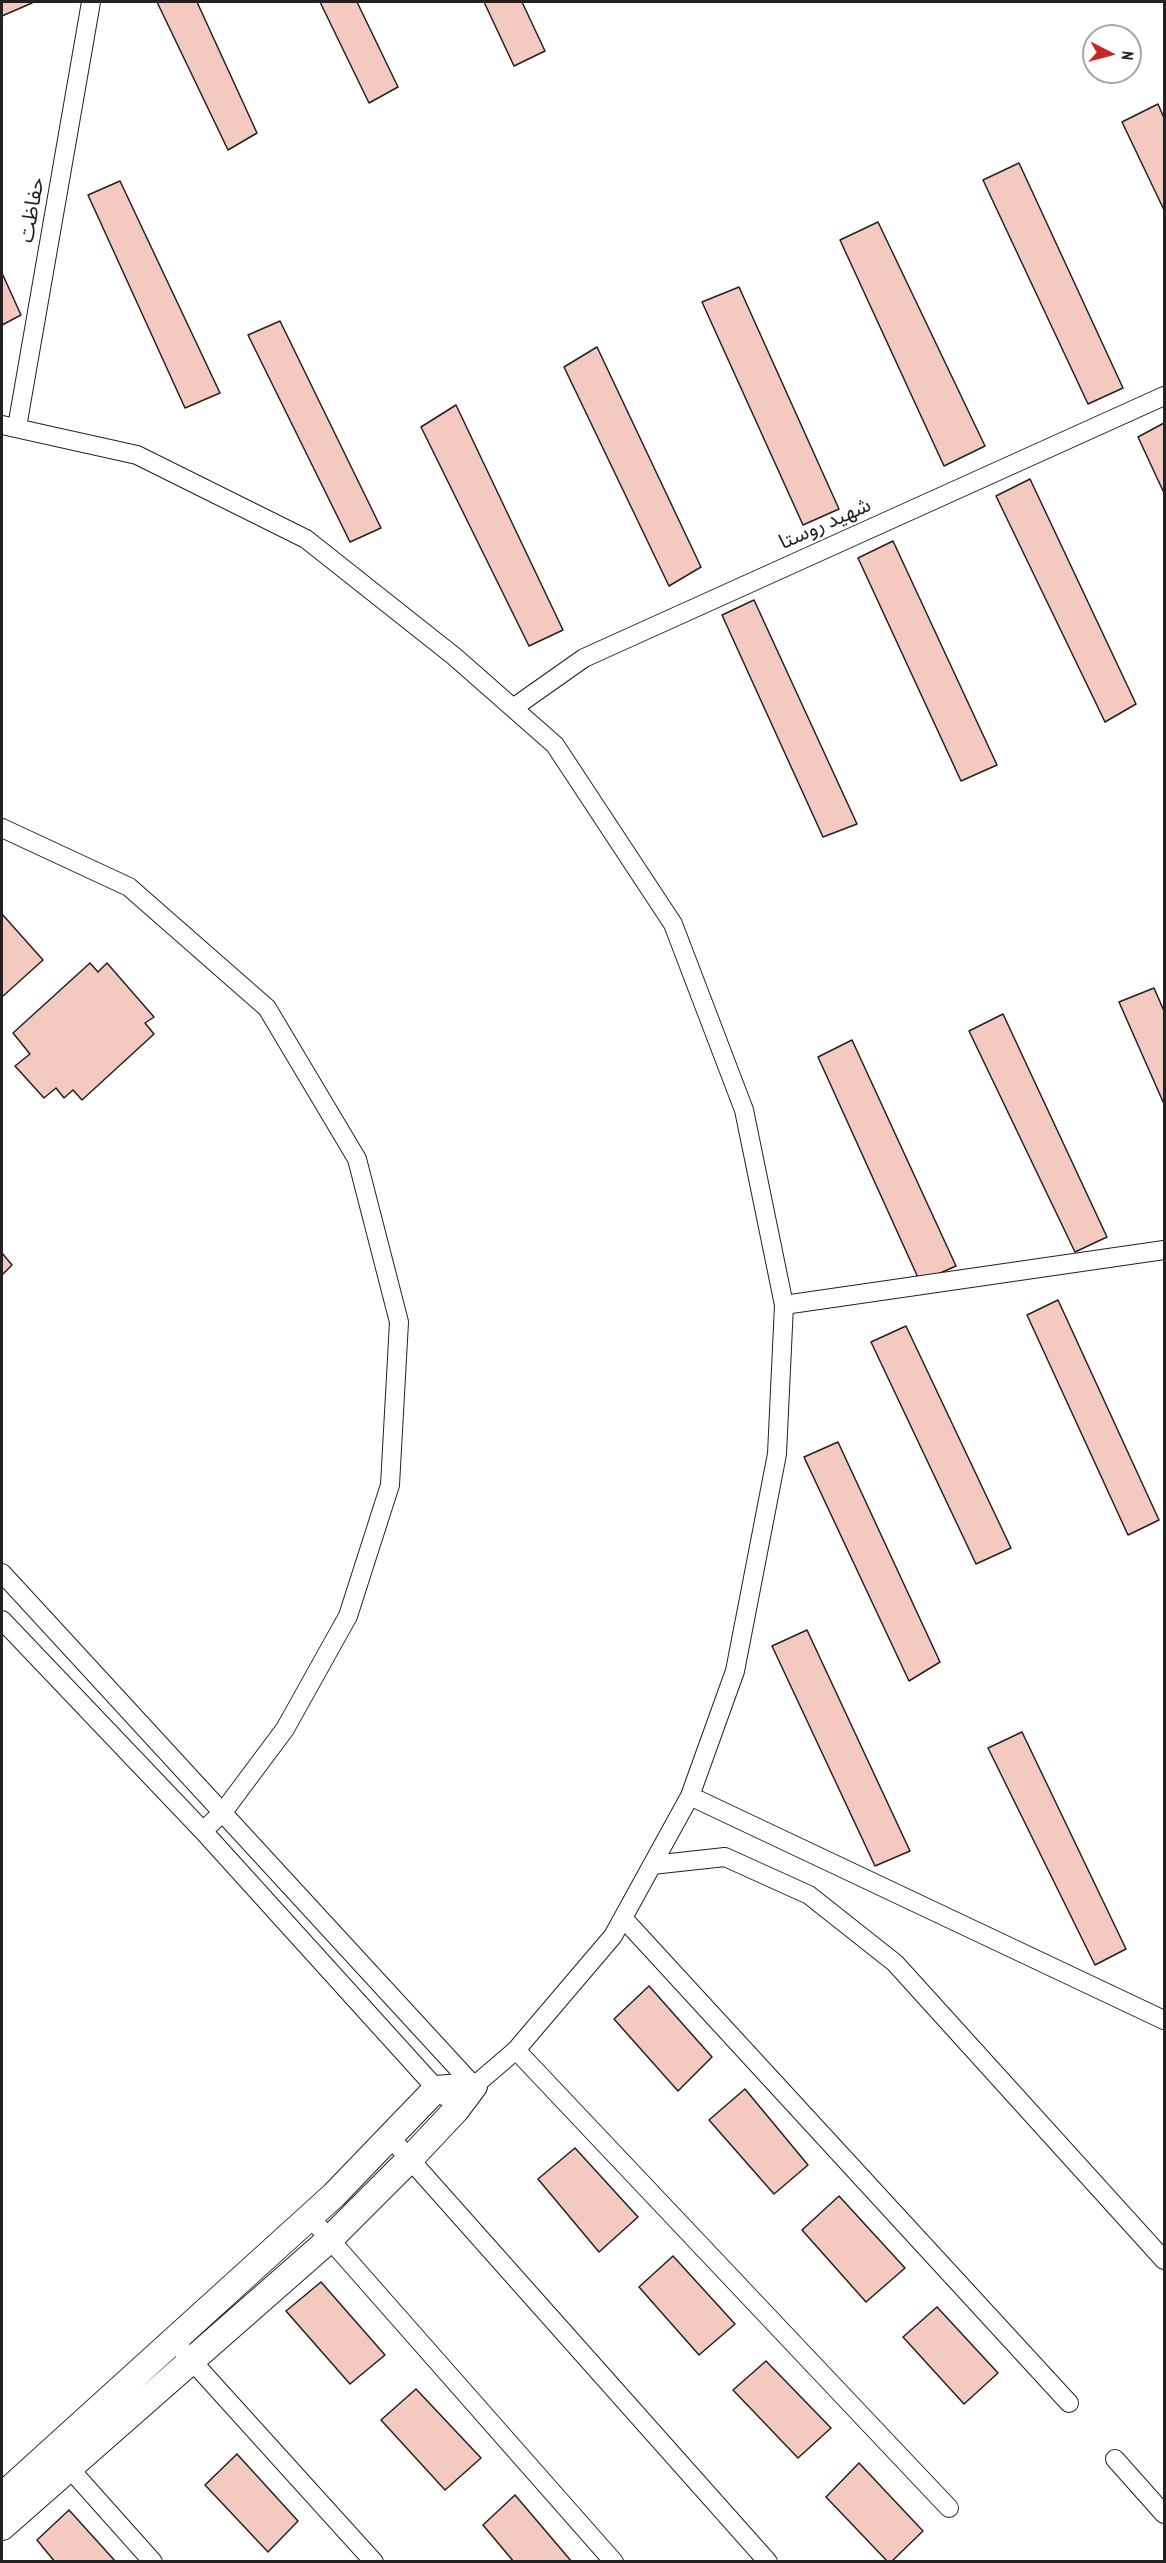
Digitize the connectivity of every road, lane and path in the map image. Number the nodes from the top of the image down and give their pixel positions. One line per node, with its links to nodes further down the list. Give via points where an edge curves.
1 (91, 2): 3 (street, حفاظت)
2 (1164, 396): 4 (street, شهید روستا, via 584,658)
3 (9, 426): 4 (street, via 137,455 306,540 455,657)
4 (513, 708): 7 (street, via 555,745 673,924 744,1110)
5 (2, 828): 11 (street, via 129,886 267,1008 357,1159 399,1322 390,1485 348,1616 285,1729)
6 (1164, 1250): 7 (street)
7 (784, 1305): 10 (street, via 777,1454 735,1671)
8 (2, 1573): 11 (street)
9 (2, 1620): 12 (street)
10 (690, 1796): 13 (street); 15 (street)
11 (223, 1812): 12 (street); 17 (street)
12 (203, 1831): 18 (street)
13 (652, 1865): 14 (street); 24 (street, via 725,1857 809,1895 895,1963)
14 (623, 1918): 16 (street, via 613,1936); 26 (street)
15 (1164, 2020)
16 (516, 2050): 17 (street); 30 (street)
17 (474, 2086): 18 (street); 19 (street)
18 (436, 2089): 19 (street); 20 (street)
19 (456, 2110): 21 (street)
20 (390, 2137): 21 (street); 22 (street)
21 (410, 2159): 23 (street); 36 (street)
22 (310, 2217): 23 (street); 25 (street)
23 (330, 2239): 25 (street); 35 (street)
24 (1164, 2260)
25 (182, 2351): 27 (street); 34 (street)
26 (1069, 2403)
27 (60, 2459): 29 (street); 32 (street); 33 (street)
28 (1115, 2459): 31 (street)
29 (2, 2496)
30 (949, 2508)
31 (1164, 2514)
32 (2, 2527)
33 (153, 2562)
34 (374, 2562)
35 (614, 2562)
36 (768, 2562)

